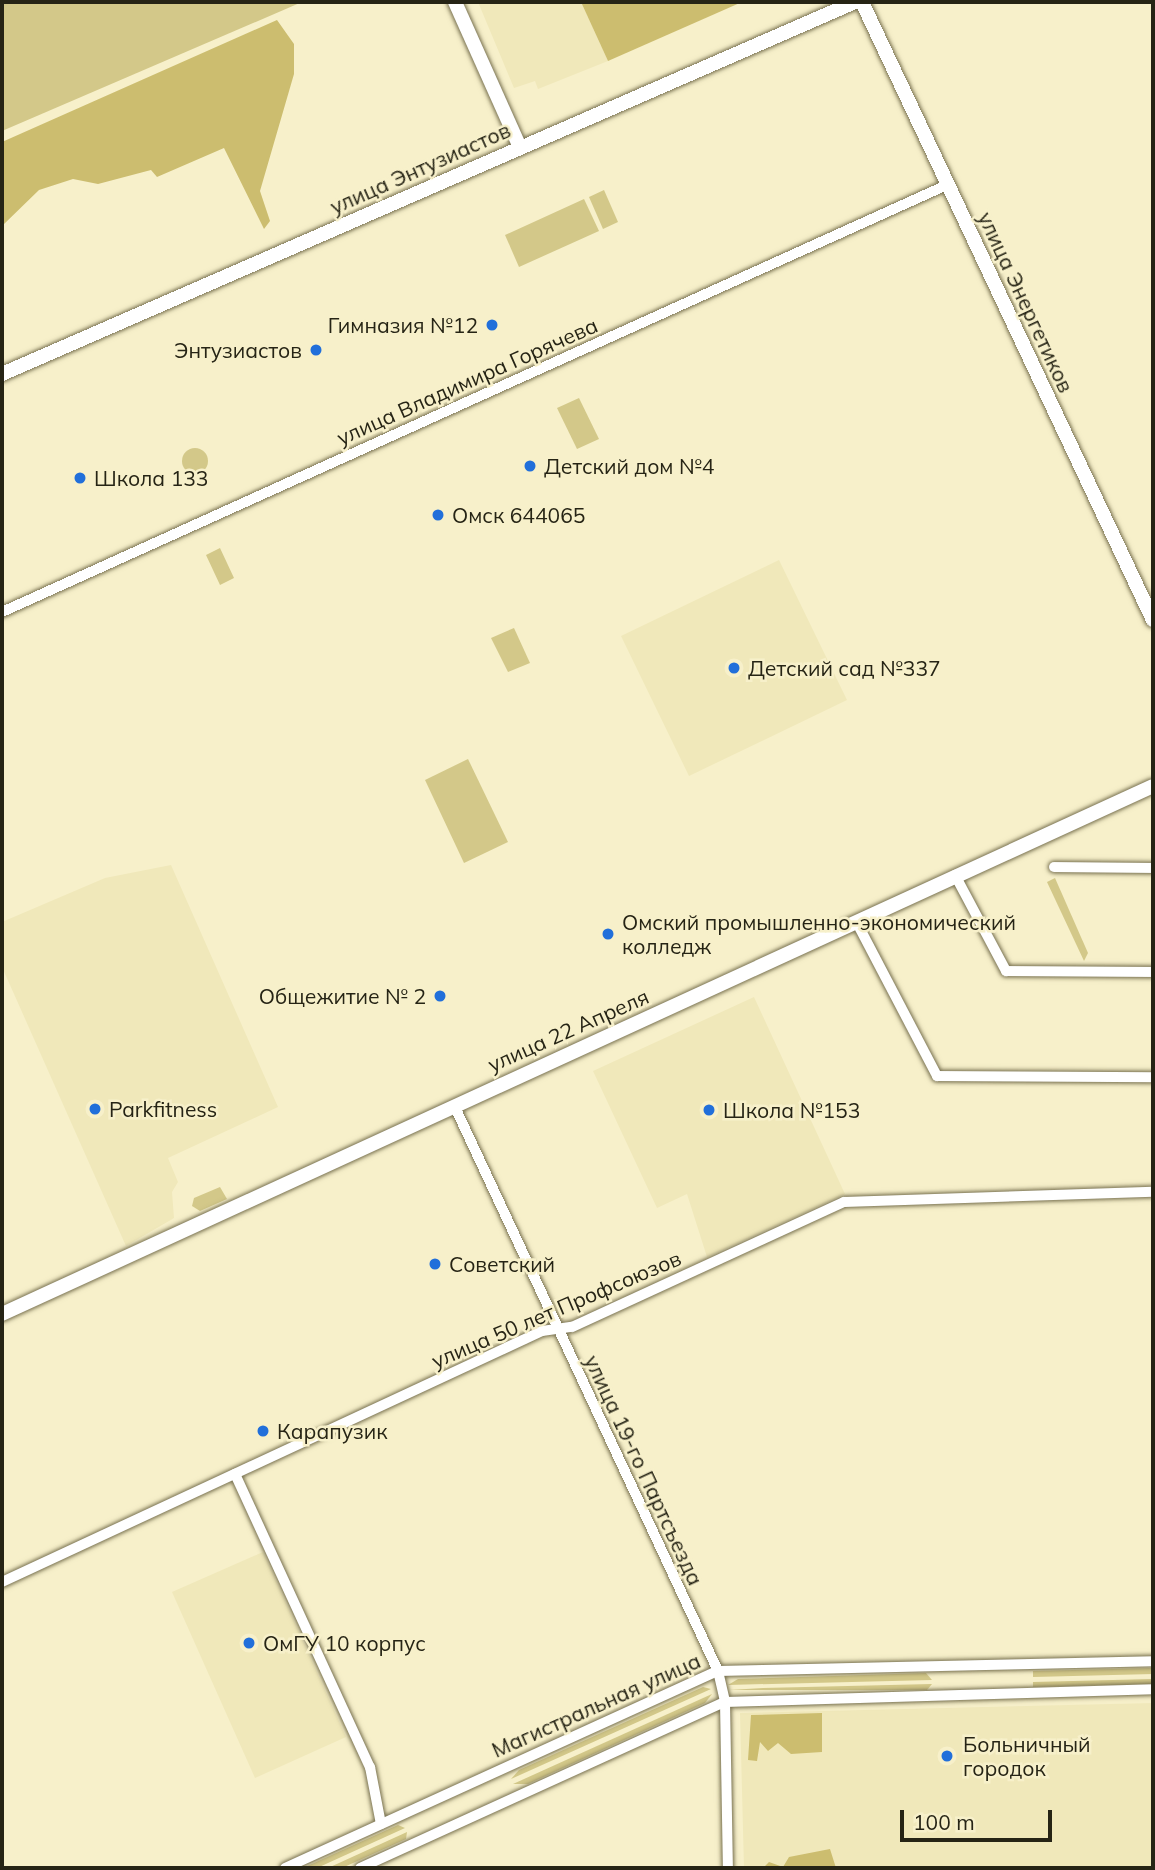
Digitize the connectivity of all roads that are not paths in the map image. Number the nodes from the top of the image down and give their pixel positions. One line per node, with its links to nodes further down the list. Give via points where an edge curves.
1 (456, 2): 4 (main road)
2 (855, 2): 4 (main road, улица Энтузиастов)
3 (862, 2): 5 (main road, улица Энергетиков)
4 (520, 147): 6 (main road, улица Энтузиастов)
5 (947, 185): 7 (street, улица Владимира Горячева); 8 (main road, улица Энергетиков)
6 (2, 374)
7 (2, 612)
8 (1153, 620)
9 (1153, 786): 12 (main road, улица 22 Апреля)
10 (1054, 867): 11 (street)
11 (1153, 868)
12 (955, 875): 13 (main road, улица 22 Апреля); 14 (street, via 1006,971)
13 (856, 921): 15 (street, via 937,1076); 16 (main road, улица 22 Апреля)
14 (1153, 972)
15 (1153, 1077)
16 (454, 1105): 18 (main road, улица 22 Апреля); 19 (street, улица 19-го Партсъезда)
17 (1153, 1192): 19 (street, улица 50 лет Профсоюзов, via 852,1200 572,1327)
18 (2, 1314)
19 (556, 1328): 20 (street, улица 50 лет Профсоюзов); 23 (street, улица 19-го Партсъезда)
20 (235, 1474): 21 (street, улица 50 лет Профсоюзов); 26 (street, via 370,1767)
21 (2, 1582)
22 (1153, 1661): 23 (street, Магистральная улица)
23 (718, 1671): 25 (street, улица 19-го Партсъезда); 26 (street, Магистральная улица)
24 (1153, 1689): 25 (street)
25 (725, 1702): 28 (street); 29 (street, улица 19-го Партсъезда)
26 (381, 1824): 27 (street, Магистральная улица)
27 (285, 1868)
28 (359, 1868)
29 (728, 1868)

